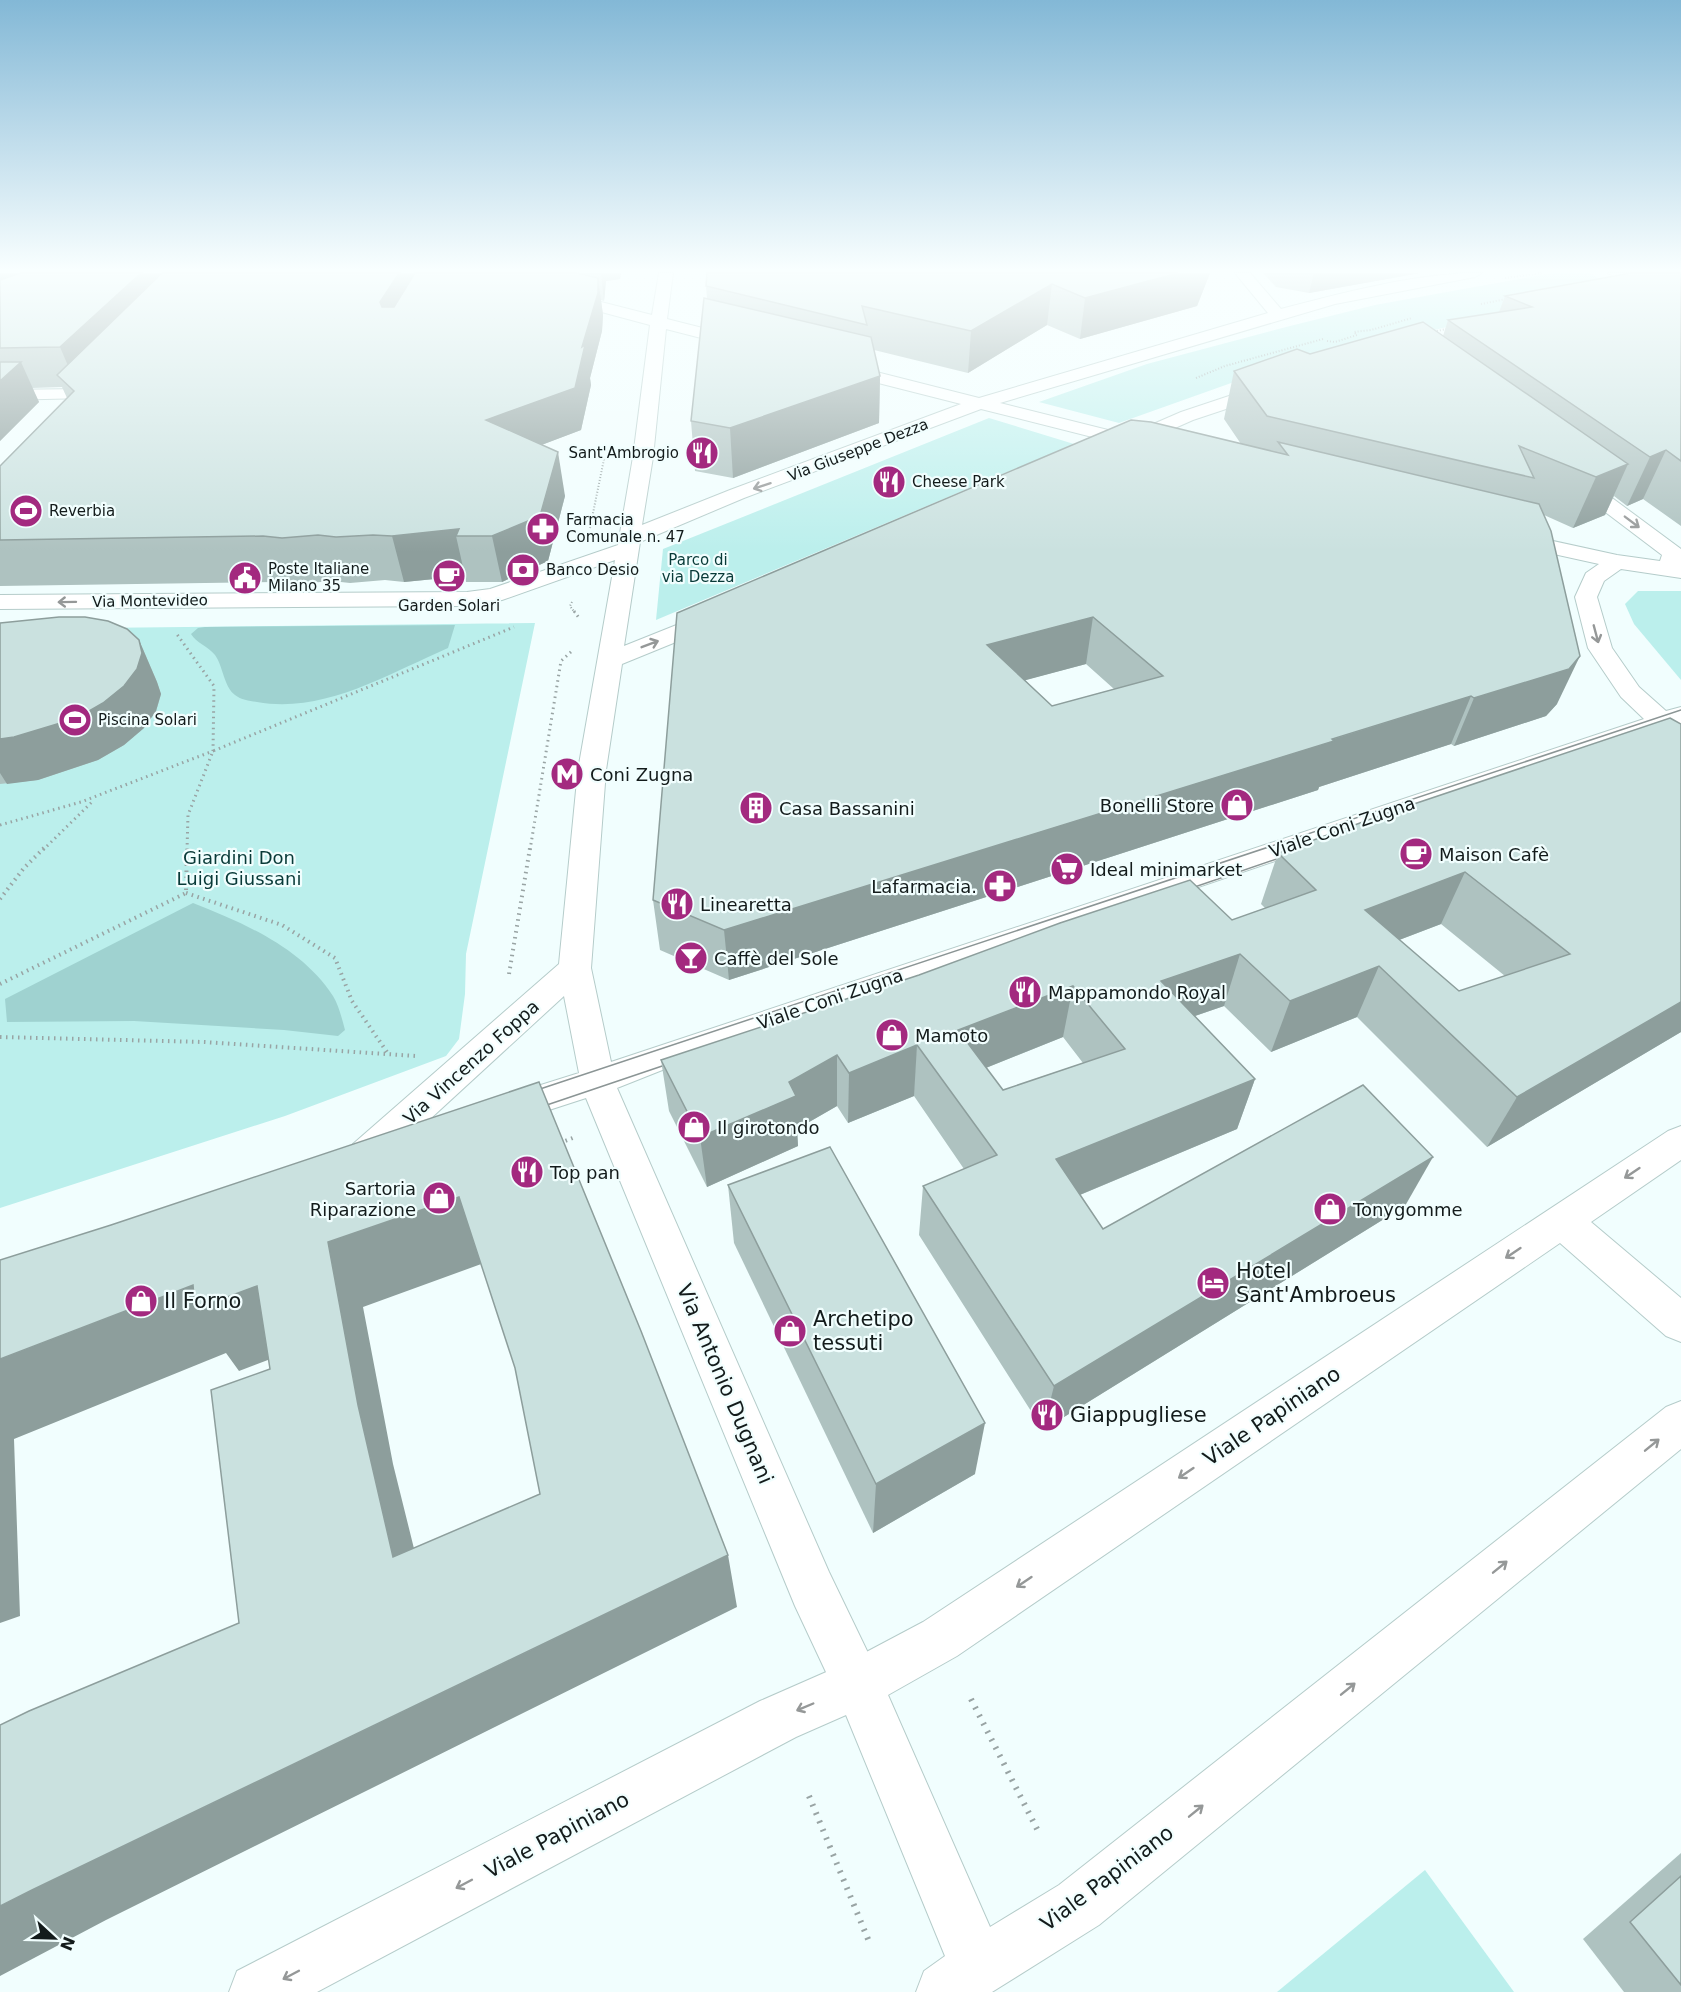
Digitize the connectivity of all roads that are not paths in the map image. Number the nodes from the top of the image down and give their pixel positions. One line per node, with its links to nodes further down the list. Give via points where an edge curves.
1 (654, 366): 19 (street)
2 (831, 366): 6 (street)
3 (1105, 366): 9 (street, Via Giuseppe Dezza)
4 (98, 378): 7 (street)
5 (1292, 381): 11 (street)
6 (905, 385): 9 (street); 12 (street)
7 (83, 394): 8 (street); 10 (street)
8 (0, 395)
9 (980, 403): 12 (street, Via Giuseppe Dezza); 14 (street)
10 (67, 409)
11 (1187, 416): 13 (street); 14 (street)
12 (916, 429): 19 (street, Via Giuseppe Dezza, one-way to 19, via 737,494)
13 (1203, 434)
14 (1130, 441): 15 (street); 16 (street)
15 (1166, 451)
16 (1093, 456)
17 (1563, 471): 22 (street, one-way to 22, via 1673,553)
18 (1495, 534): 20 (street)
19 (628, 544): 24 (street, Via Montevideo, one-way to 24, via 582,565 494,595 467,599); 26 (street)
20 (1540, 545): 21 (street); 23 (street)
21 (1617, 561): 22 (street); 23 (street)
22 (1676, 570)
23 (1594, 578): 27 (street, one-way to 27, via 1586,597 1600,648 1630,692)
24 (0, 603)
25 (732, 611): 26 (street, one-way to 25)
26 (611, 660): 28 (street, via 592,770)
27 (1674, 720): 29 (street, Viale Coni Zugna, via 751,1026)
28 (575, 968): 29 (street); 31 (street, Via Vincenzo Foppa, via 505,1032)
29 (597, 1081): 31 (street, Viale Coni Zugna); 35 (street, Via Antonio Dugnani, via 812,1589)
30 (1681, 1141): 32 (street, Viale Papiniano, one-way to 32)
31 (350, 1161)
32 (1562, 1221): 33 (street); 35 (street, Viale Papiniano, one-way to 35, via 940,1639)
33 (1681, 1323)
34 (1681, 1422): 36 (street, Viale Papiniano, one-way to 34, via 1078,1905)
35 (858, 1684): 36 (street, Viale Papiniano); 37 (street, Viale Papiniano, one-way to 37, via 778,1719)
36 (970, 1984)
37 (258, 1992)

